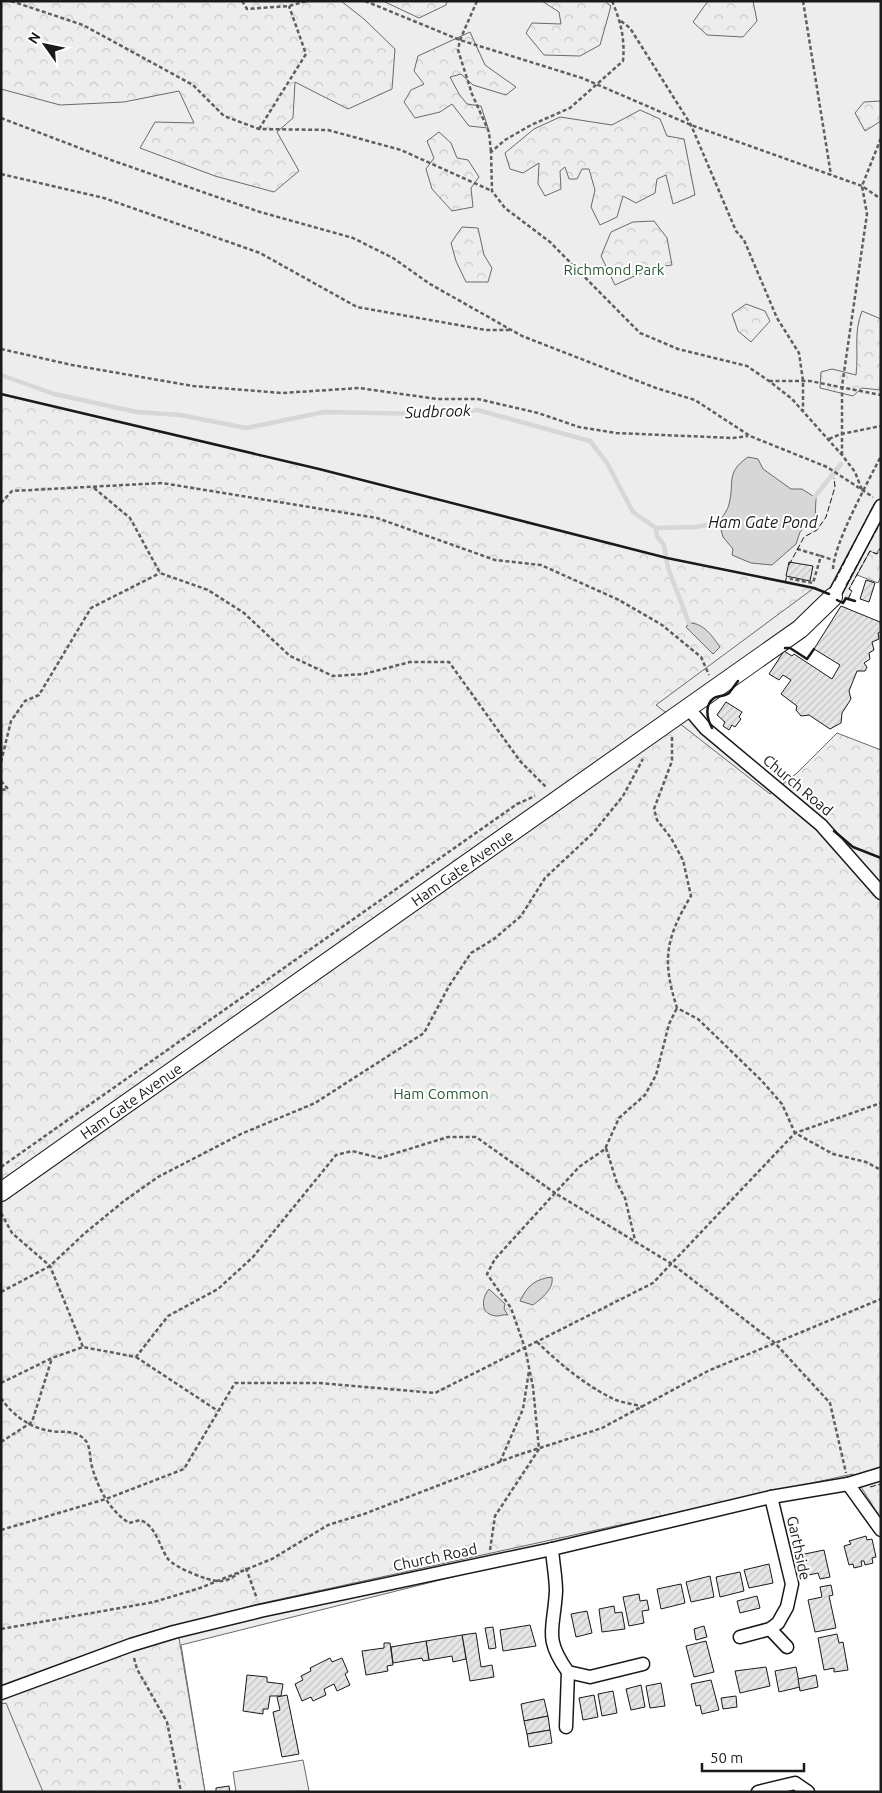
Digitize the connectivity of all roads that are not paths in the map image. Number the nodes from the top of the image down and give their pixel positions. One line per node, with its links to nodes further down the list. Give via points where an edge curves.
1 (881, 506): 2 (street, Ham Gate Avenue)
2 (833, 597): 3 (main road, Ham Gate Avenue, via 800,629)
3 (688, 708): 4 (street, Church Road, via 706,729 821,824); 5 (main road, Ham Gate Avenue)
4 (881, 893)
5 (1, 1192)
6 (881, 1474): 7 (street, Church Road)
7 (848, 1484): 8 (street, Church Road); 9 (street)
8 (771, 1497): 10 (street, Church Road); 11 (street, Garthside, via 792,1584 787,1607 778,1624)
9 (881, 1530)
10 (552, 1549): 15 (street, via 556,1590 551,1638 557,1656); 16 (street, Church Road, via 174,1632)
11 (770, 1630): 12 (street); 13 (street)
12 (740, 1637)
13 (787, 1647)
14 (643, 1664): 15 (street, via 590,1677)
15 (568, 1672): 17 (street)
16 (1, 1693)
17 (566, 1727)
18 (758, 1792): 19 (street, via 795,1783)
19 (808, 1792)

